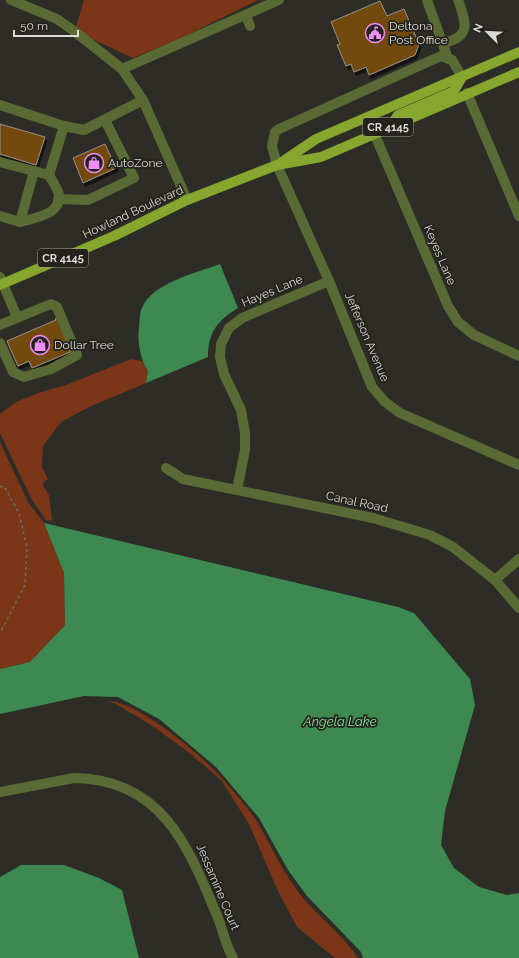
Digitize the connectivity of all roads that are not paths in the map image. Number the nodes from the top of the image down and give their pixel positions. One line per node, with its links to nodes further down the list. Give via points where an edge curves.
1 (11, 0): 10 (street, via 57,19)
2 (279, 0): 5 (street)
3 (427, 0): 7 (street)
4 (458, 0): 7 (street, via 465,27 463,34 455,40)
5 (246, 15): 6 (street); 10 (street)
6 (250, 26)
7 (443, 43): 9 (street)
8 (519, 52): 12 (main road, Howland Boulevard / CR 4145)
9 (448, 59): 12 (street, via 452,60); 21 (street, Jefferson Avenue, via 441,56 279,129 275,132 272,146)
10 (122, 69): 14 (street)
11 (519, 72): 13 (main road, Howland Boulevard / CR 4145)
12 (462, 77): 18 (main road, via 454,91 398,115); 21 (main road, Howland Boulevard / CR 4145, via 316,139)
13 (467, 93): 18 (main road, Howland Boulevard / CR 4145); 24 (street)
14 (143, 100): 16 (street); 26 (street)
15 (0, 105): 17 (street)
16 (104, 120): 17 (street, via 84,130); 25 (street, via 134,178 88,200)
17 (64, 126): 23 (street)
18 (391, 126): 19 (main road, Howland Boulevard / CR 4145)
19 (374, 133): 21 (main road, Howland Boulevard / CR 4145, via 321,157); 35 (street, Keyes Lane, via 448,306 458,322 474,335)
20 (0, 162): 22 (street)
21 (277, 165): 26 (main road, Howland Boulevard / CR 4145); 30 (street, Jefferson Avenue)
22 (34, 171): 23 (street); 29 (street)
23 (49, 175): 25 (street, via 59,195)
24 (516, 198): 28 (street)
25 (58, 199): 29 (street, via 57,206 48,214)
26 (187, 200): 31 (main road, Howland Boulevard / CR 4145, via 114,236)
27 (0, 216): 29 (street)
28 (519, 216)
29 (20, 222)
30 (329, 281): 36 (street, Jefferson Avenue, via 372,387 384,402 400,413); 38 (street, Hayes Lane, via 242,318 229,328 221,344 220,357 224,374 241,410 245,433 245,450)
31 (1, 282): 32 (street)
32 (17, 317): 33 (street); 34 (street, via 51,304 57,307 78,355 51,369 24,376 13,372)
33 (0, 325)
34 (0, 343)
35 (519, 356)
36 (519, 465)
37 (166, 468): 38 (street, Canal Road, via 183,479)
38 (237, 490): 40 (street, Canal Road, via 405,526 454,547)
39 (519, 559): 40 (street)
40 (495, 580): 41 (street, Canal Road)
41 (519, 608)
42 (0, 792): 43 (street, Jessamine Court, via 86,778 112,782 137,794 167,818 183,840)
43 (233, 958)

